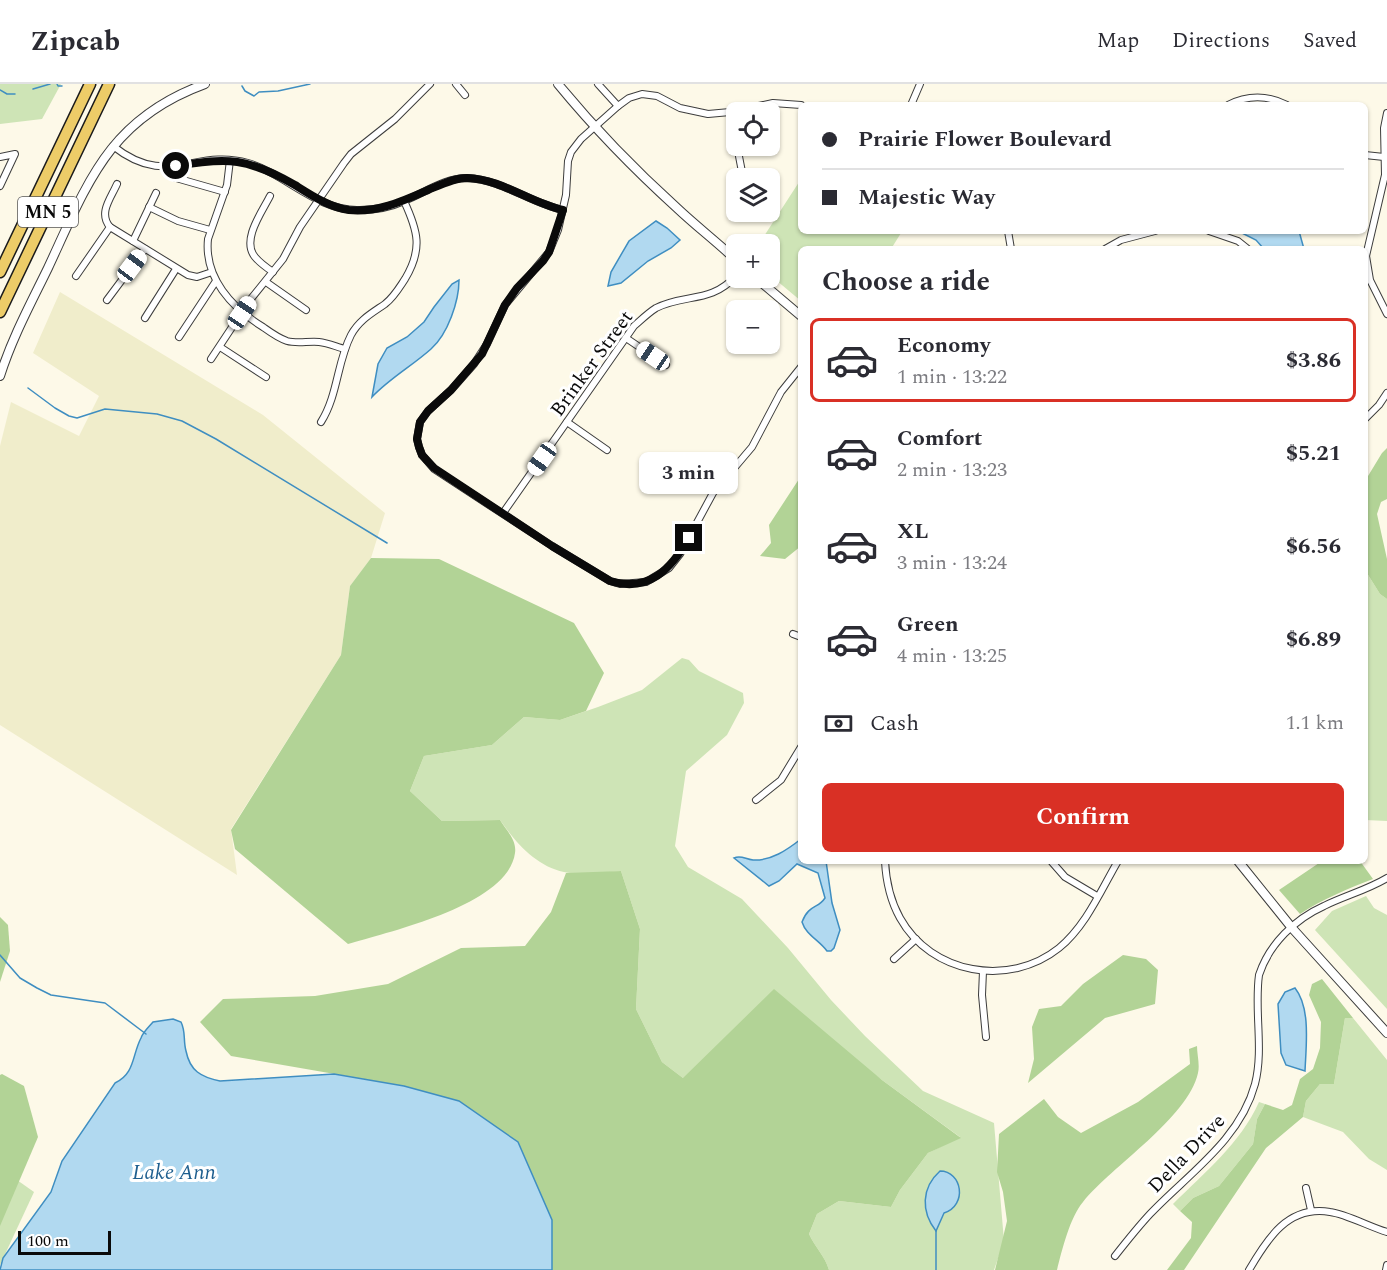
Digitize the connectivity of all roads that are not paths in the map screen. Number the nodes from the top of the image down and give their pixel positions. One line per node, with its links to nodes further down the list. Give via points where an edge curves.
1 (90, 84): 46 (main road, MN 5)
2 (109, 84): 56 (main road, MN 5)
3 (206, 84): 19 (street, via 158,107)
4 (430, 84): 30 (street, via 385,128 351,154)
5 (456, 84): 9 (street)
6 (558, 84): 18 (street)
7 (598, 84): 15 (street)
8 (920, 84): 10 (street)
9 (465, 95)
10 (912, 102)
11 (1236, 102): 12 (street, via 1255,97)
12 (1281, 102)
13 (780, 104): 14 (street)
14 (798, 105)
15 (618, 106): 16 (street, via 636,96 650,94 697,113); 18 (street)
16 (726, 112)
17 (1387, 113): 22 (street)
18 (594, 128): 33 (street, via 571,152); 43 (street)
19 (113, 146): 23 (street, via 135,161 164,168); 68 (street, via 86,188)
20 (1368, 155): 22 (street)
21 (0, 157): 26 (street, via 15,154)
22 (1384, 157): 41 (street, via 1382,192)
23 (230, 160): 27 (street); 30 (street, via 276,175)
24 (176, 178): 27 (street)
25 (117, 183): 34 (street, via 105,210 106,222)
26 (0, 186)
27 (225, 192): 35 (street)
28 (156, 193): 32 (street)
29 (270, 196): 48 (street, via 249,244 255,258)
30 (319, 200): 31 (street, via 360,210); 48 (street)
31 (404, 201): 33 (street, via 446,182 467,178 507,188); 64 (street, via 417,235 413,265 392,297 357,326)
32 (149, 207): 35 (street); 38 (street)
33 (563, 210): 75 (street, via 554,242 543,261 505,305 474,364 428,411 418,431 419,447 427,462)
34 (111, 227): 38 (street); 49 (street)
35 (210, 230): 47 (street, via 207,255)
36 (1144, 234): 39 (street)
37 (1218, 234): 40 (street)
38 (133, 241): 42 (street)
39 (1110, 246)
40 (1244, 246)
41 (1368, 246)
42 (145, 249): 45 (street); 54 (street)
43 (726, 251)
44 (1368, 268): 59 (street)
45 (176, 269): 47 (street, via 197,277); 60 (street)
46 (0, 272)
47 (212, 272): 50 (street)
48 (273, 272): 51 (street)
49 (76, 276)
50 (216, 281): 57 (street); 61 (street)
51 (266, 282): 55 (street); 57 (street)
52 (726, 285): 62 (street, Brinker Street, via 709,296 654,309)
53 (768, 288): 58 (street)
54 (107, 300)
55 (306, 310)
56 (0, 312)
57 (242, 313): 63 (street); 64 (street, via 283,340)
58 (798, 313)
59 (1387, 314)
60 (145, 318)
61 (179, 337)
62 (626, 338): 66 (street); 73 (street, Brinker Street)
63 (219, 347): 65 (street); 69 (street)
64 (345, 349): 72 (street, via 332,399)
65 (212, 359)
66 (666, 365)
67 (798, 371): 75 (street, via 781,392 752,447 713,493 680,554 669,568 646,582 610,581)
68 (0, 376)
69 (266, 377)
70 (1387, 393): 71 (street)
71 (1368, 416)
72 (321, 422)
73 (567, 422): 74 (street); 75 (street, Brinker Street)
74 (607, 450)
75 (503, 513)
76 (793, 634): 77 (street)
77 (798, 636)
78 (798, 752): 79 (street, via 781,780)
79 (756, 800)
80 (885, 864): 87 (street, via 894,906)
81 (1054, 864): 85 (street, via 1065,877)
82 (1116, 864): 85 (street)
83 (1240, 864): 86 (street)
84 (1387, 878): 86 (street, Della Drive, via 1323,906)
85 (1097, 896): 89 (street, via 1067,941 1047,956 1012,970)
86 (1292, 928): 90 (street); 95 (street, Della Drive, via 1268,954 1259,975 1258,1064 1243,1115 1231,1133)
87 (916, 939): 88 (street); 89 (street, via 947,962)
88 (894, 959)
89 (983, 971): 91 (street)
90 (1387, 1033)
91 (986, 1037)
92 (1306, 1188): 93 (street)
93 (1311, 1210): 94 (street, via 1332,1212); 97 (street, via 1285,1222 1267,1240)
94 (1387, 1232)
95 (1115, 1256)
96 (1387, 1265): 98 (street)
97 (1249, 1270)
98 (1386, 1270)

